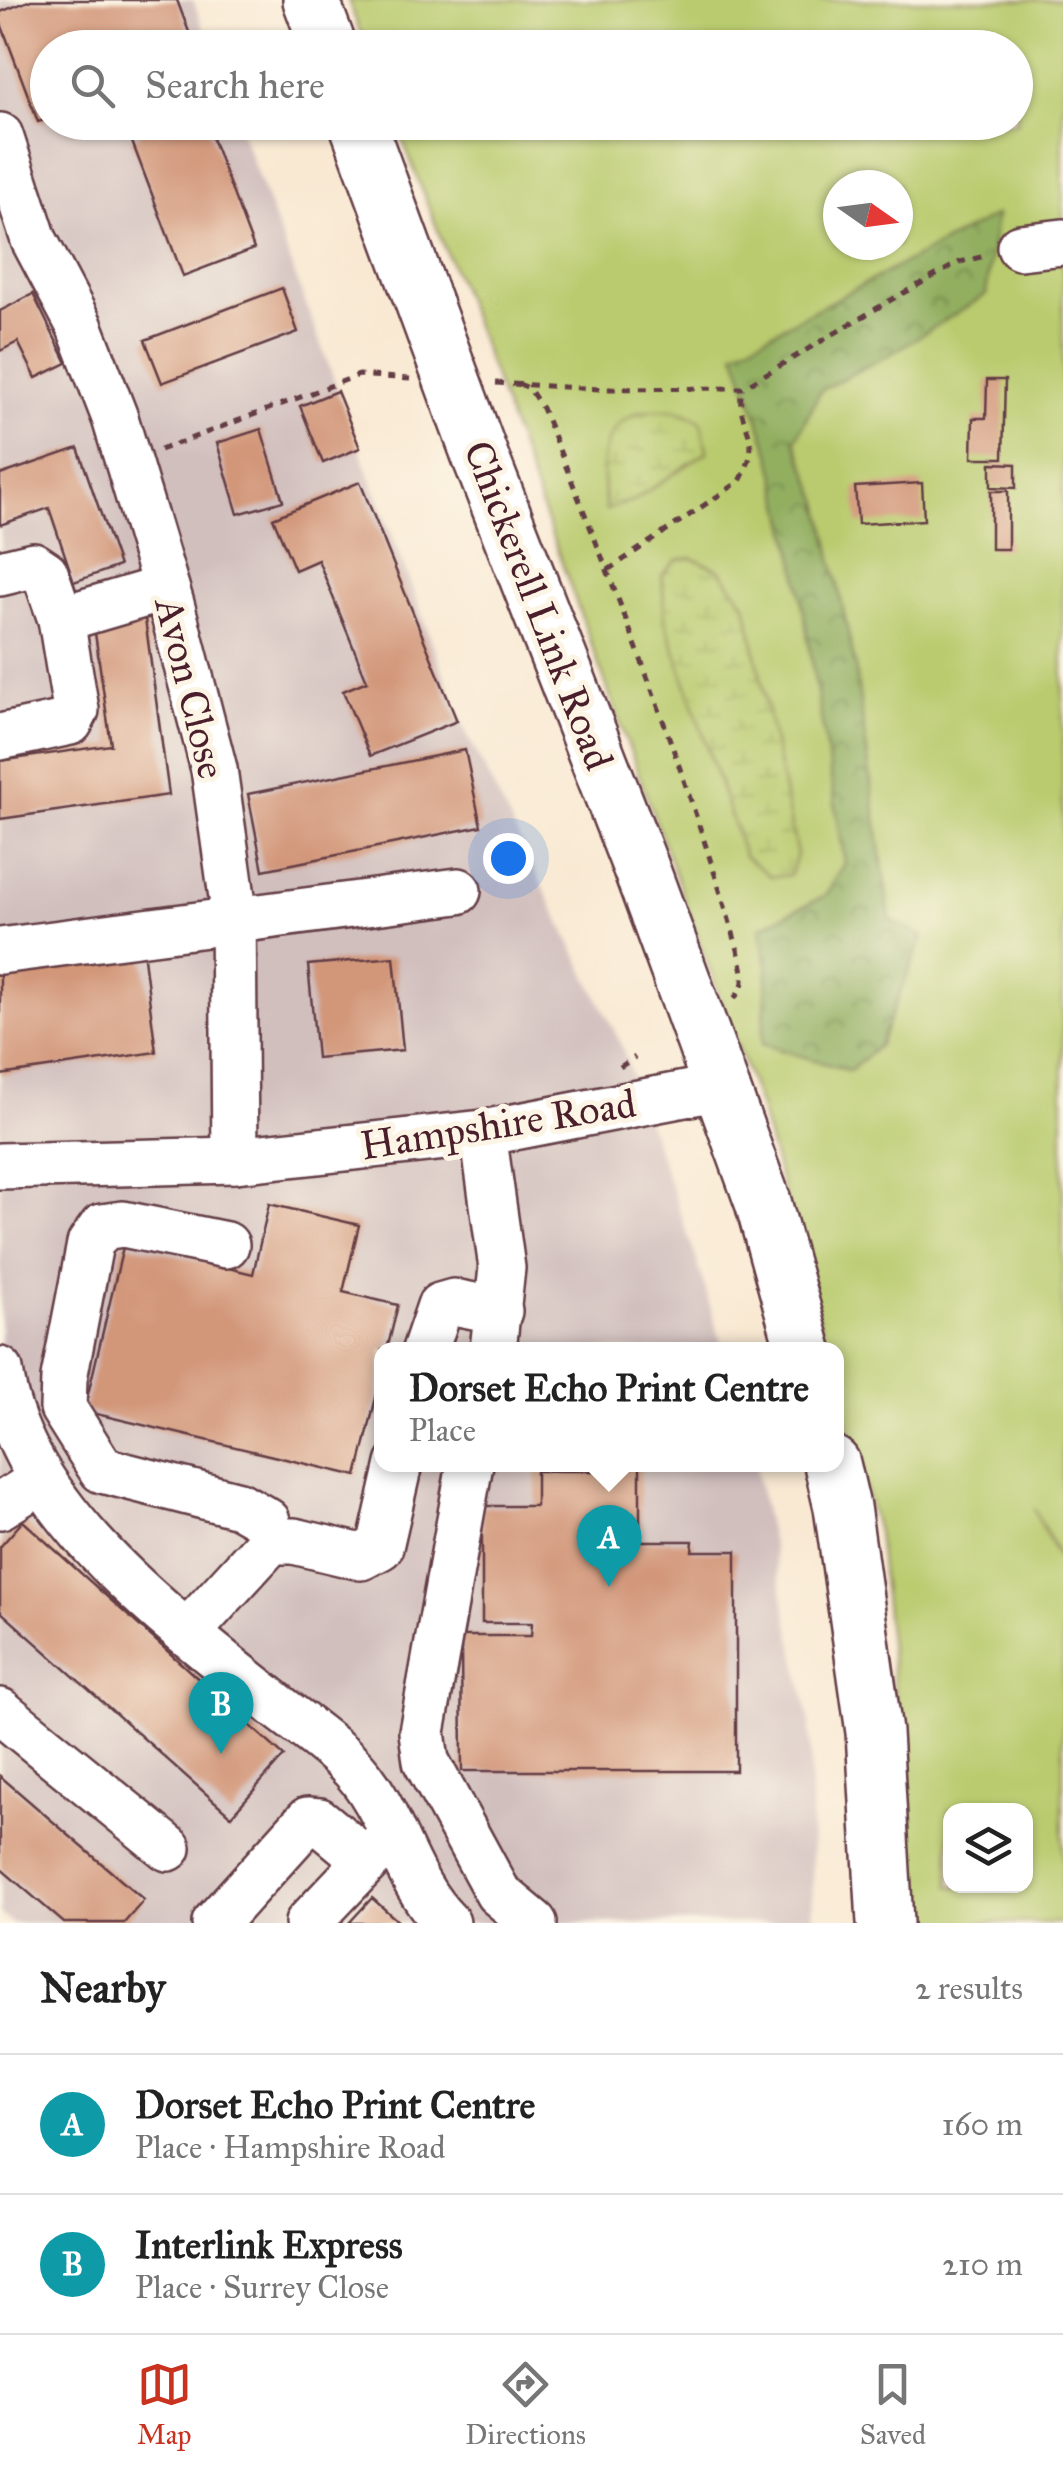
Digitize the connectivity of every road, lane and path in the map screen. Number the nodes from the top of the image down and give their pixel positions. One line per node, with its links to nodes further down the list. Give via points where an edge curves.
1 (312, 0): 2 (main road)
2 (323, 30)
3 (0, 136): 6 (street, Avon Close, via 15,180)
4 (364, 140): 7 (main road, Chickerell Link Road)
5 (1041, 244): 8 (path, via 960,262)
6 (17, 247): 9 (street, Avon Close, via 80,325)
7 (454, 382): 9 (path, via 360,375); 18 (main road, Chickerell Link Road)
8 (742, 388): 10 (path, via 738,407 750,432 751,460 740,481); 10 (path, via 599,390 512,382 529,388 542,408)
9 (129, 462): 12 (street, Avon Close)
10 (608, 570): 18 (path, via 726,907 744,978 741,993 728,1003)
11 (0, 574): 13 (street, via 32,565 45,573)
12 (166, 588): 13 (street); 16 (street, Avon Close, via 214,769)
13 (61, 619): 14 (street, via 76,710 70,722)
14 (0, 737)
15 (458, 891): 16 (street)
16 (233, 919): 17 (street); 21 (street, Avon Close)
17 (0, 952)
18 (695, 1015): 19 (main road, Chickerell Link Road)
19 (721, 1087): 20 (street, Hampshire Road); 26 (main road)
20 (483, 1133): 21 (street, Hampshire Road); 24 (street, via 502,1268)
21 (235, 1160): 22 (street, Hampshire Road)
22 (0, 1166)
23 (226, 1245): 33 (street, via 123,1224 102,1227 90,1244 64,1408 102,1470 239,1505 267,1521)
24 (496, 1330): 25 (street, via 454,1302 440,1306)
25 (428, 1342)
26 (802, 1342)
27 (0, 1370): 31 (street, via 28,1460)
28 (397, 1472): 33 (street, via 380,1547 361,1558 294,1540)
29 (469, 1472): 41 (street, via 422,1732 426,1762 498,1893)
30 (834, 1472): 42 (main road, via 874,1732)
31 (42, 1480): 32 (street); 34 (street, via 79,1532)
32 (0, 1506)
33 (271, 1541): 34 (street)
34 (187, 1633): 36 (street, via 349,1763)
35 (0, 1711): 37 (street)
36 (380, 1847): 38 (street, via 308,1820); 39 (street); 40 (street)
37 (168, 1848)
38 (215, 1923)
39 (308, 1923)
40 (448, 1923)
41 (534, 1923)
42 (885, 1923)

